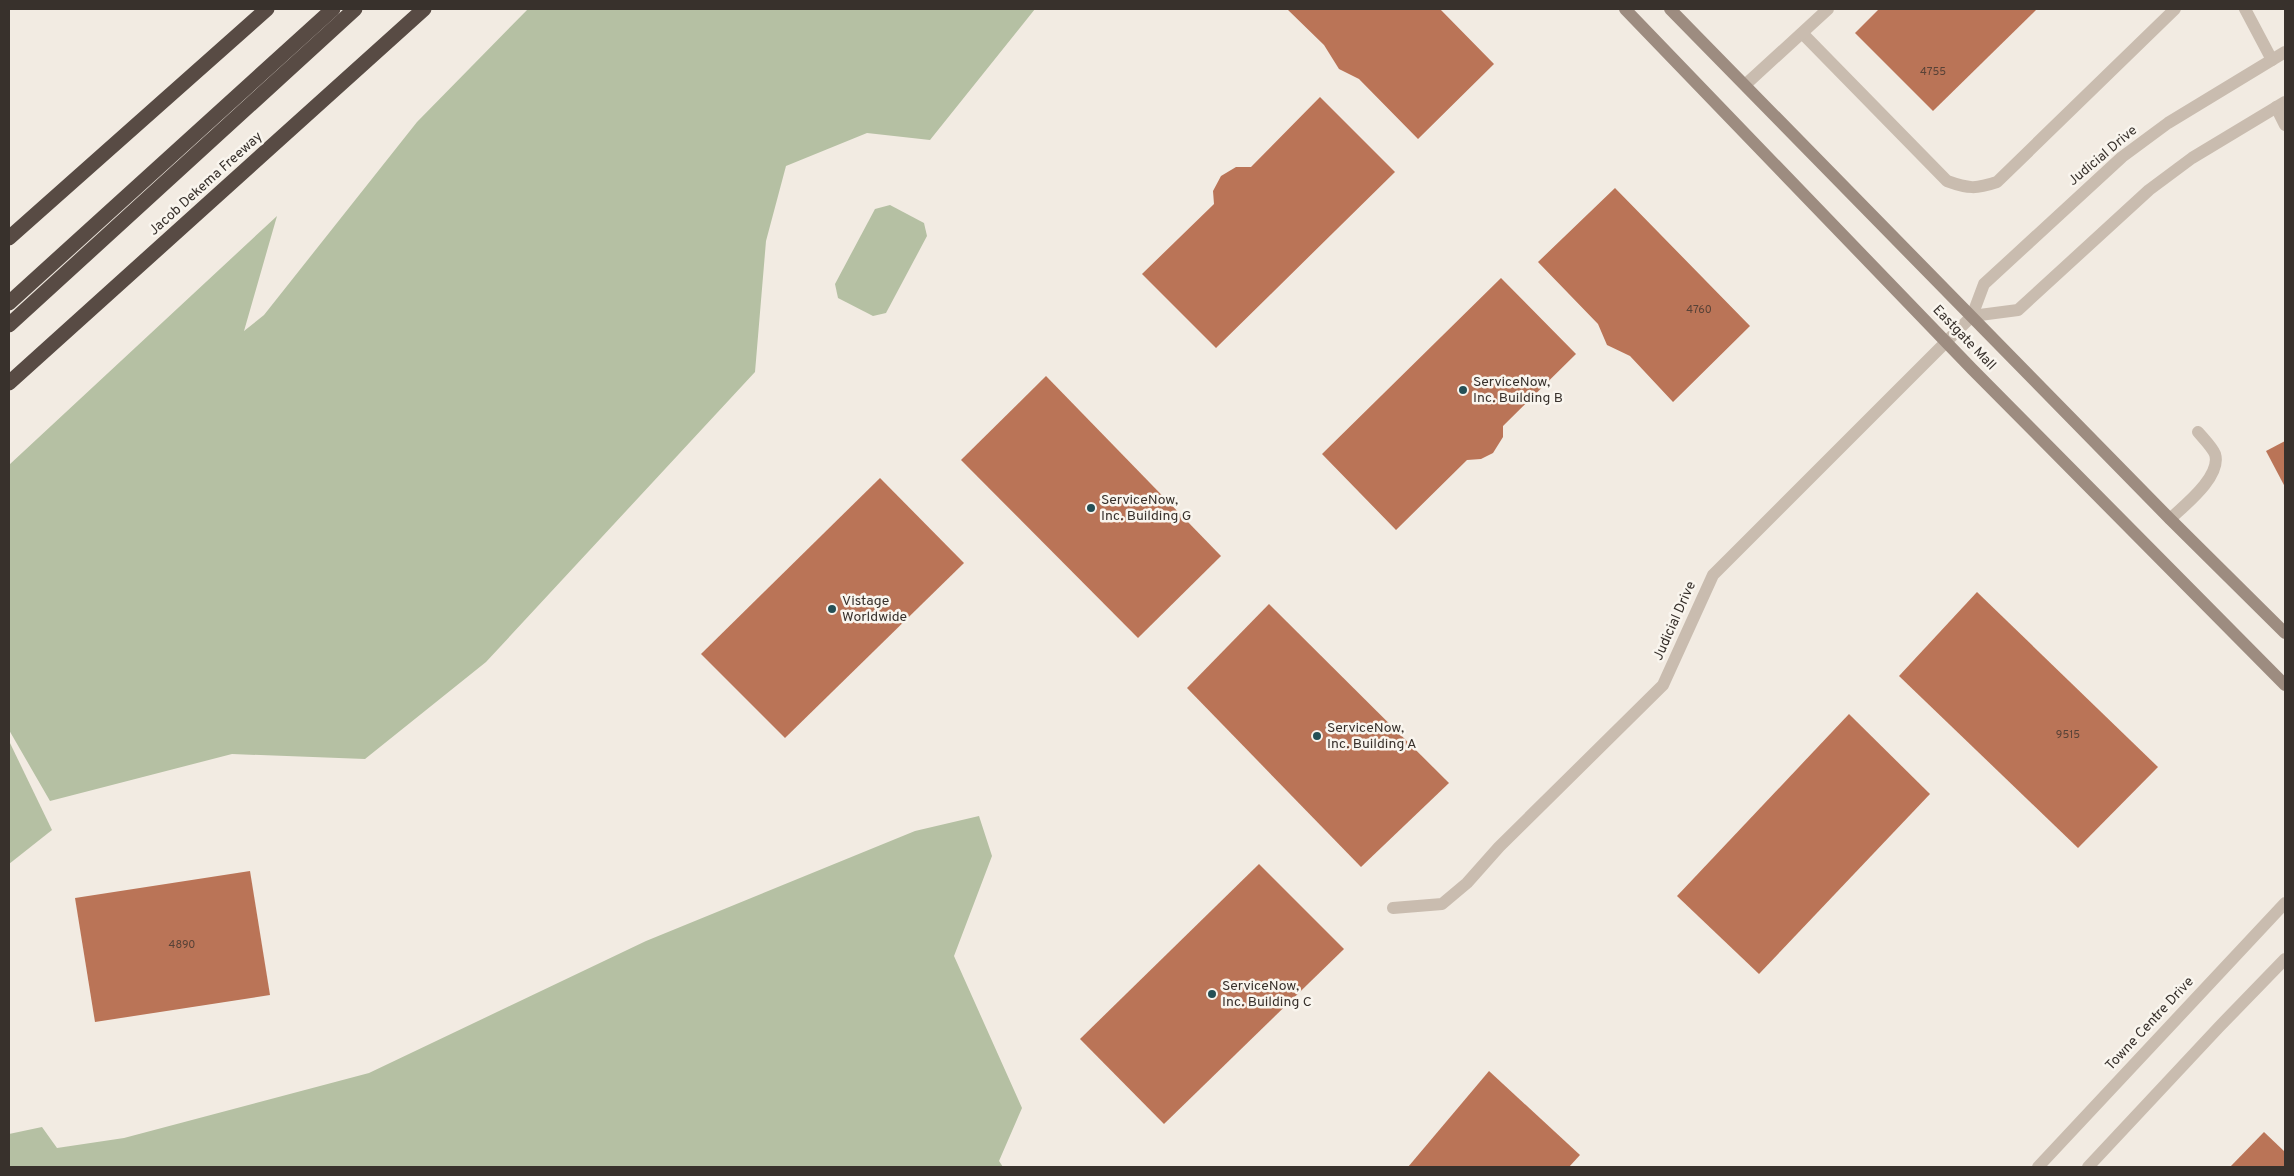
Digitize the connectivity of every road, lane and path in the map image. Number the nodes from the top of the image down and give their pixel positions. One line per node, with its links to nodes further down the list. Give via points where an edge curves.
1 (267, 9): 16 (highway)
2 (333, 9): 19 (highway)
3 (355, 9): 21 (highway)
4 (424, 9): 23 (highway, Jacob Dekema Freeway)
5 (1624, 9): 22 (main road, Eastgate Mall)
6 (1670, 9): 13 (main road, Eastgate Mall)
7 (1828, 9): 10 (street)
8 (2175, 9): 10 (street, via 1997,182 1978,188 1947,181)
9 (2245, 9): 12 (street)
10 (1803, 34): 13 (street)
11 (2285, 52): 12 (street, Judicial Drive)
12 (2272, 60): 20 (street, Judicial Drive, via 2168,123 2122,157 1984,284)
13 (1746, 85): 20 (main road, Eastgate Mall)
14 (2280, 105): 15 (street); 20 (street, via 2192,158 2149,190 2018,310)
15 (2285, 125)
16 (24, 224): 17 (highway); 18 (highway)
17 (9, 230)
18 (9, 238)
19 (9, 303)
20 (1972, 316): 22 (street, Judicial Drive); 25 (main road, Eastgate Mall)
21 (9, 325)
22 (1946, 342): 27 (main road, Eastgate Mall); 29 (street, Judicial Drive, via 1713,575 1663,685 1499,847 1467,883 1442,904)
23 (9, 383)
24 (2198, 432): 25 (street, via 2215,454 2215,470)
25 (2170, 519): 26 (main road, Eastgate Mall)
26 (2285, 633)
27 (2285, 685)
28 (2285, 903): 31 (street, Towne Centre Drive)
29 (1393, 908)
30 (2285, 959): 32 (street)
31 (2038, 1167)
32 (2088, 1167)

